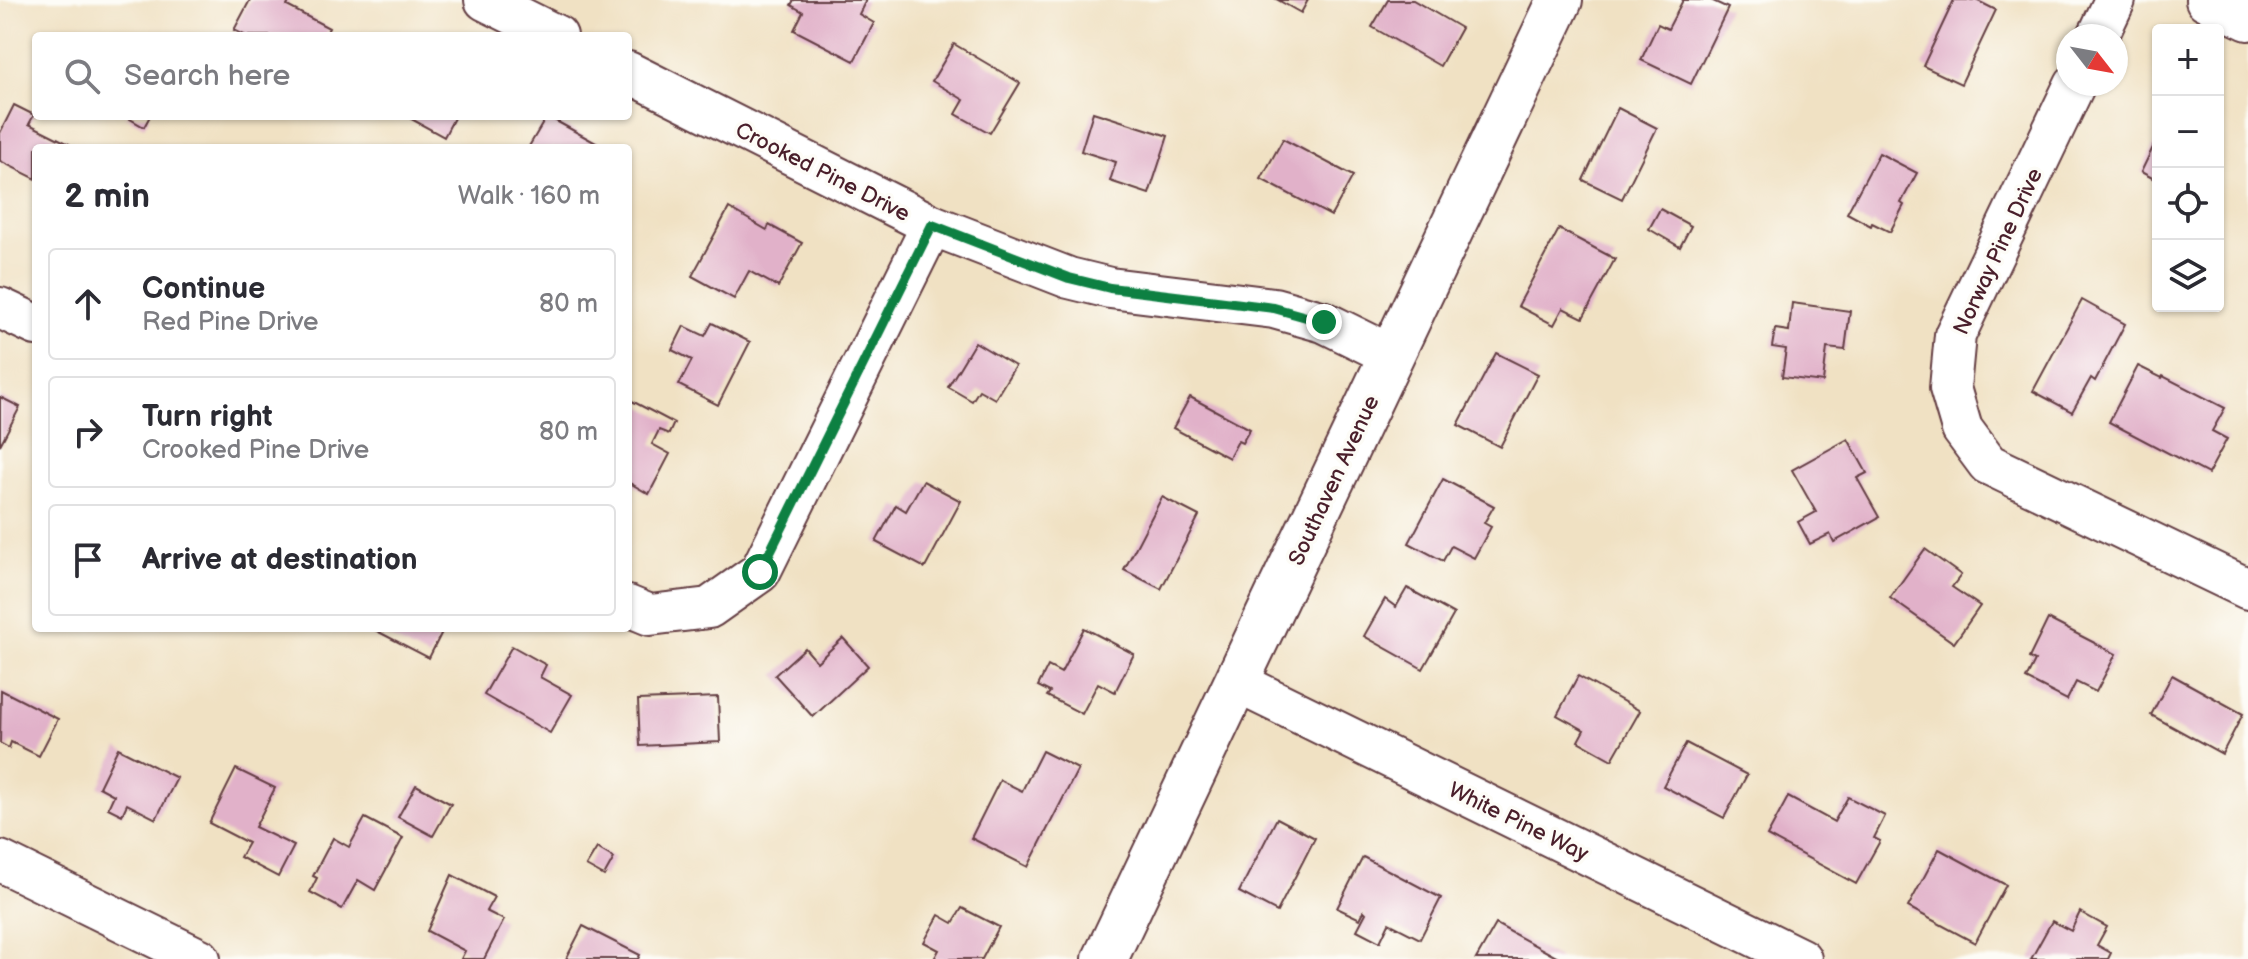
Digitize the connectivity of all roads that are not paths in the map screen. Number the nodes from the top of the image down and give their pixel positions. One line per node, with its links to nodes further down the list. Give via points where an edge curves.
1 (485, 0): 7 (street)
2 (1560, 0): 13 (street, Southaven Avenue)
3 (2115, 0): 6 (street)
4 (2206, 0): 5 (street)
5 (2248, 20)
6 (2104, 24)
7 (549, 32)
8 (632, 74): 10 (street, Crooked Pine Drive)
9 (2069, 96): 14 (street, Norway Pine Drive, via 1955,335 1950,388 1962,429 1988,464)
10 (932, 225): 13 (street, Crooked Pine Drive, via 1083,282 1274,308 1324,322); 15 (street, via 760,572 709,608 650,615)
11 (0, 308): 12 (street)
12 (32, 323)
13 (1391, 355): 16 (street, Southaven Avenue)
14 (2248, 589)
15 (632, 608)
16 (1238, 683): 19 (street, Southaven Avenue); 20 (street, White Pine Way)
17 (0, 861): 18 (street)
18 (200, 959)
19 (1105, 959)
20 (1801, 959)

